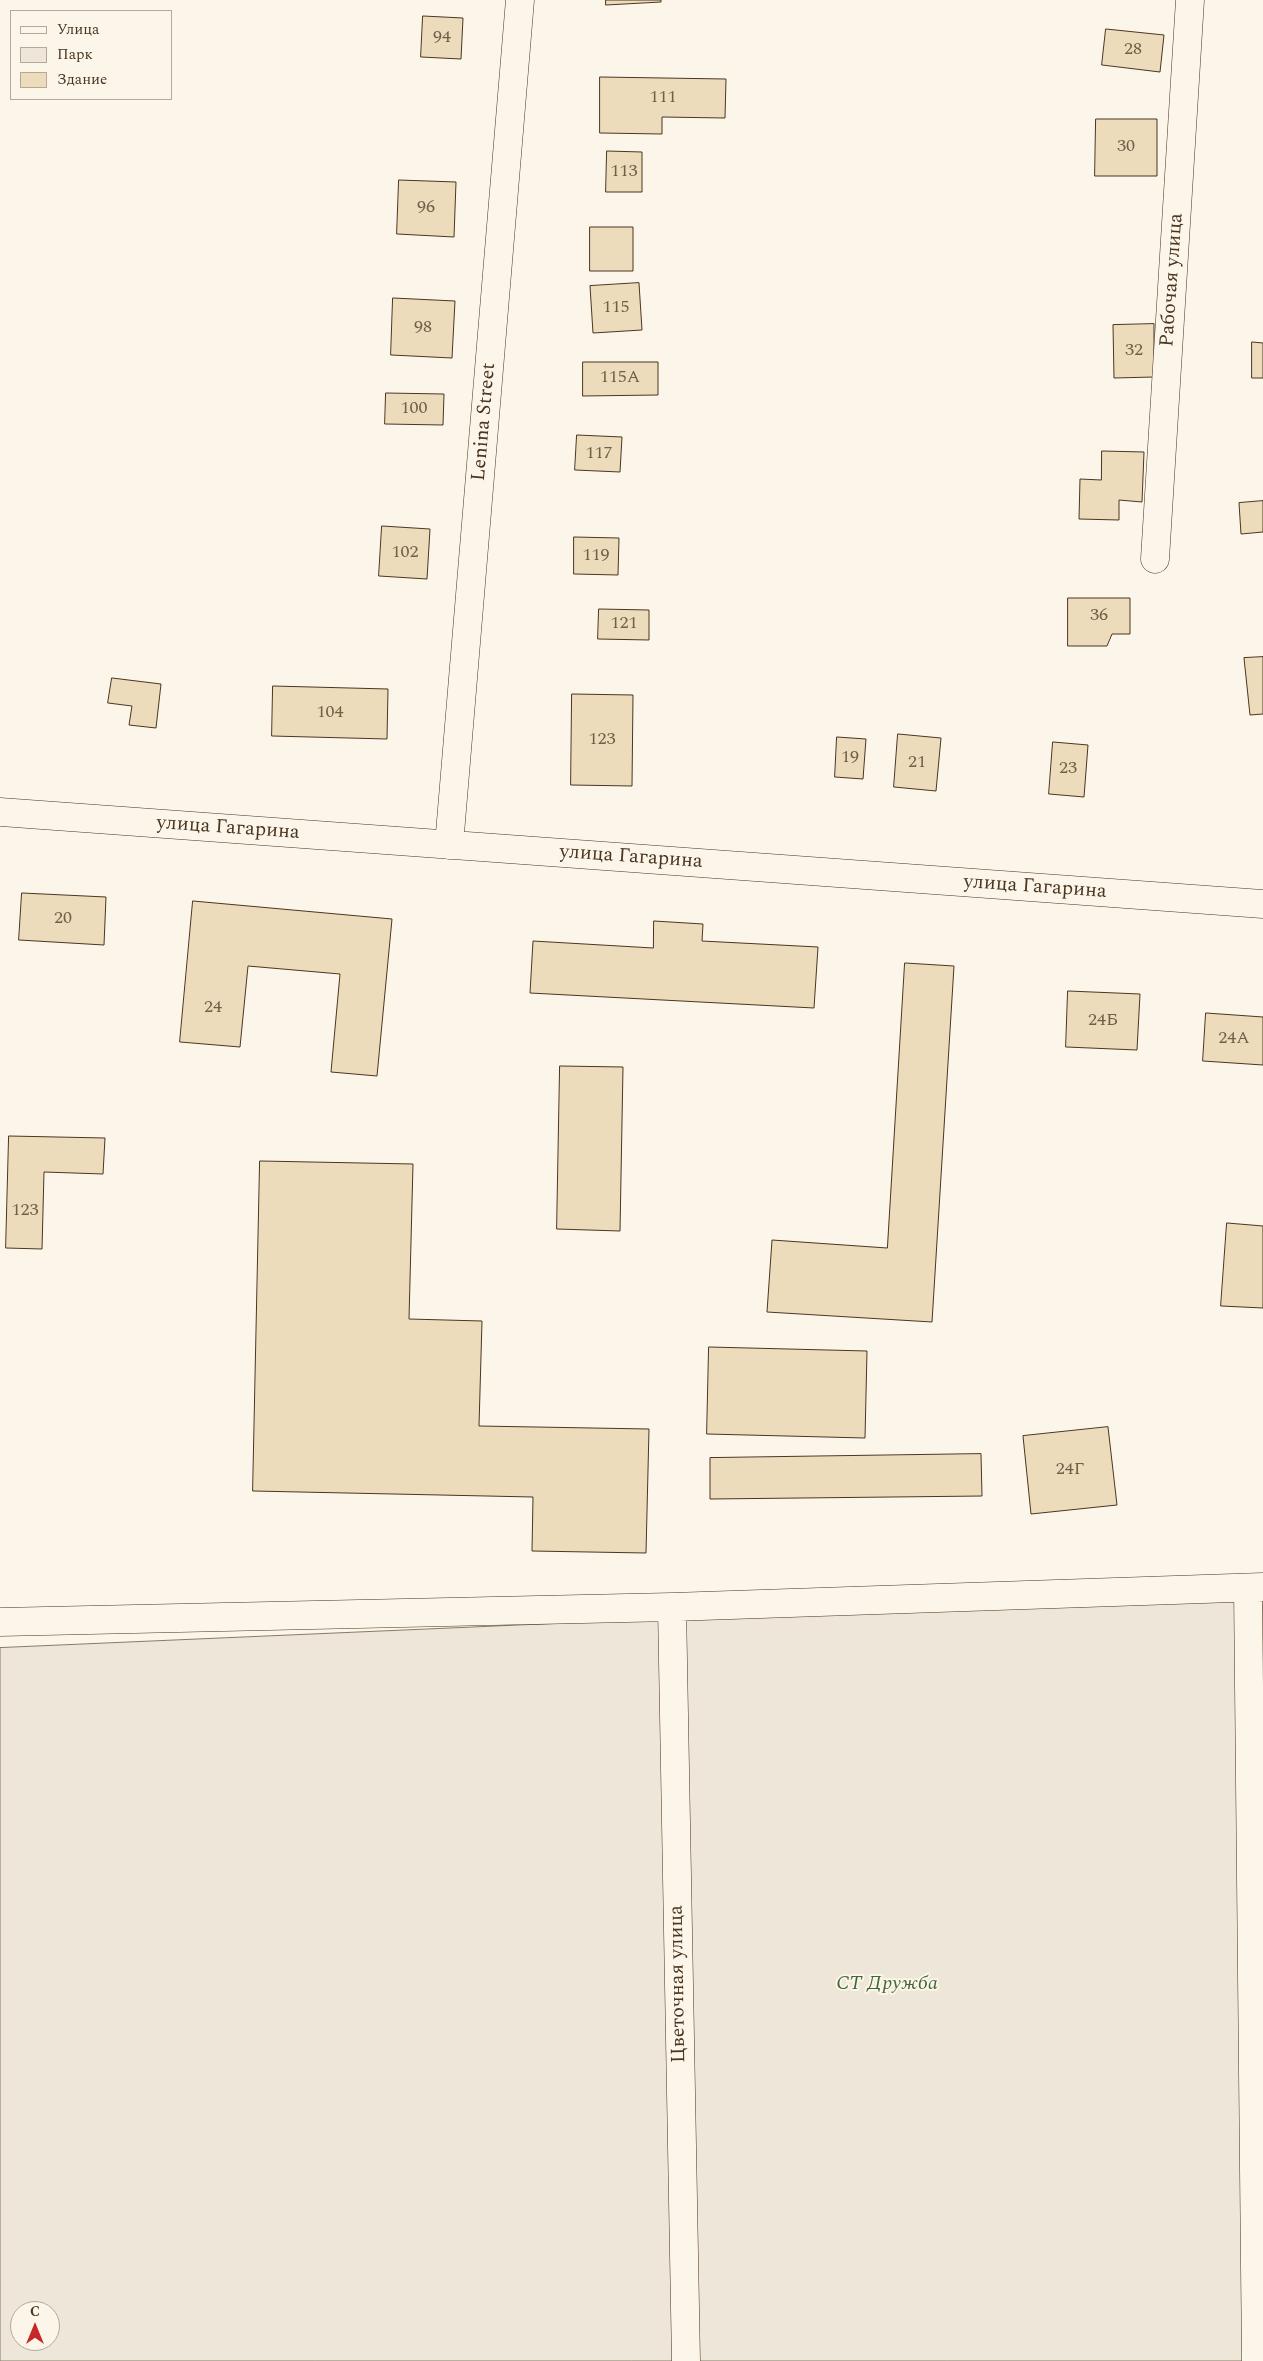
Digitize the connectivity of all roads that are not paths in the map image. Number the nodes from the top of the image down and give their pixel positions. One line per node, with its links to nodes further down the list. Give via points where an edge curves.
1 (520, 0): 5 (street, Lenina Street)
2 (1190, 0): 3 (street, Рабочая улица)
3 (1155, 559)
4 (0, 812): 5 (street, улица Гагарина)
5 (449, 845): 6 (street, улица Гагарина)
6 (1263, 904)
7 (1256, 1588): 8 (street); 11 (street)
8 (672, 1607): 9 (street); 10 (street, Цветочная улица)
9 (0, 1622)
10 (686, 2361)
11 (1256, 2361)

